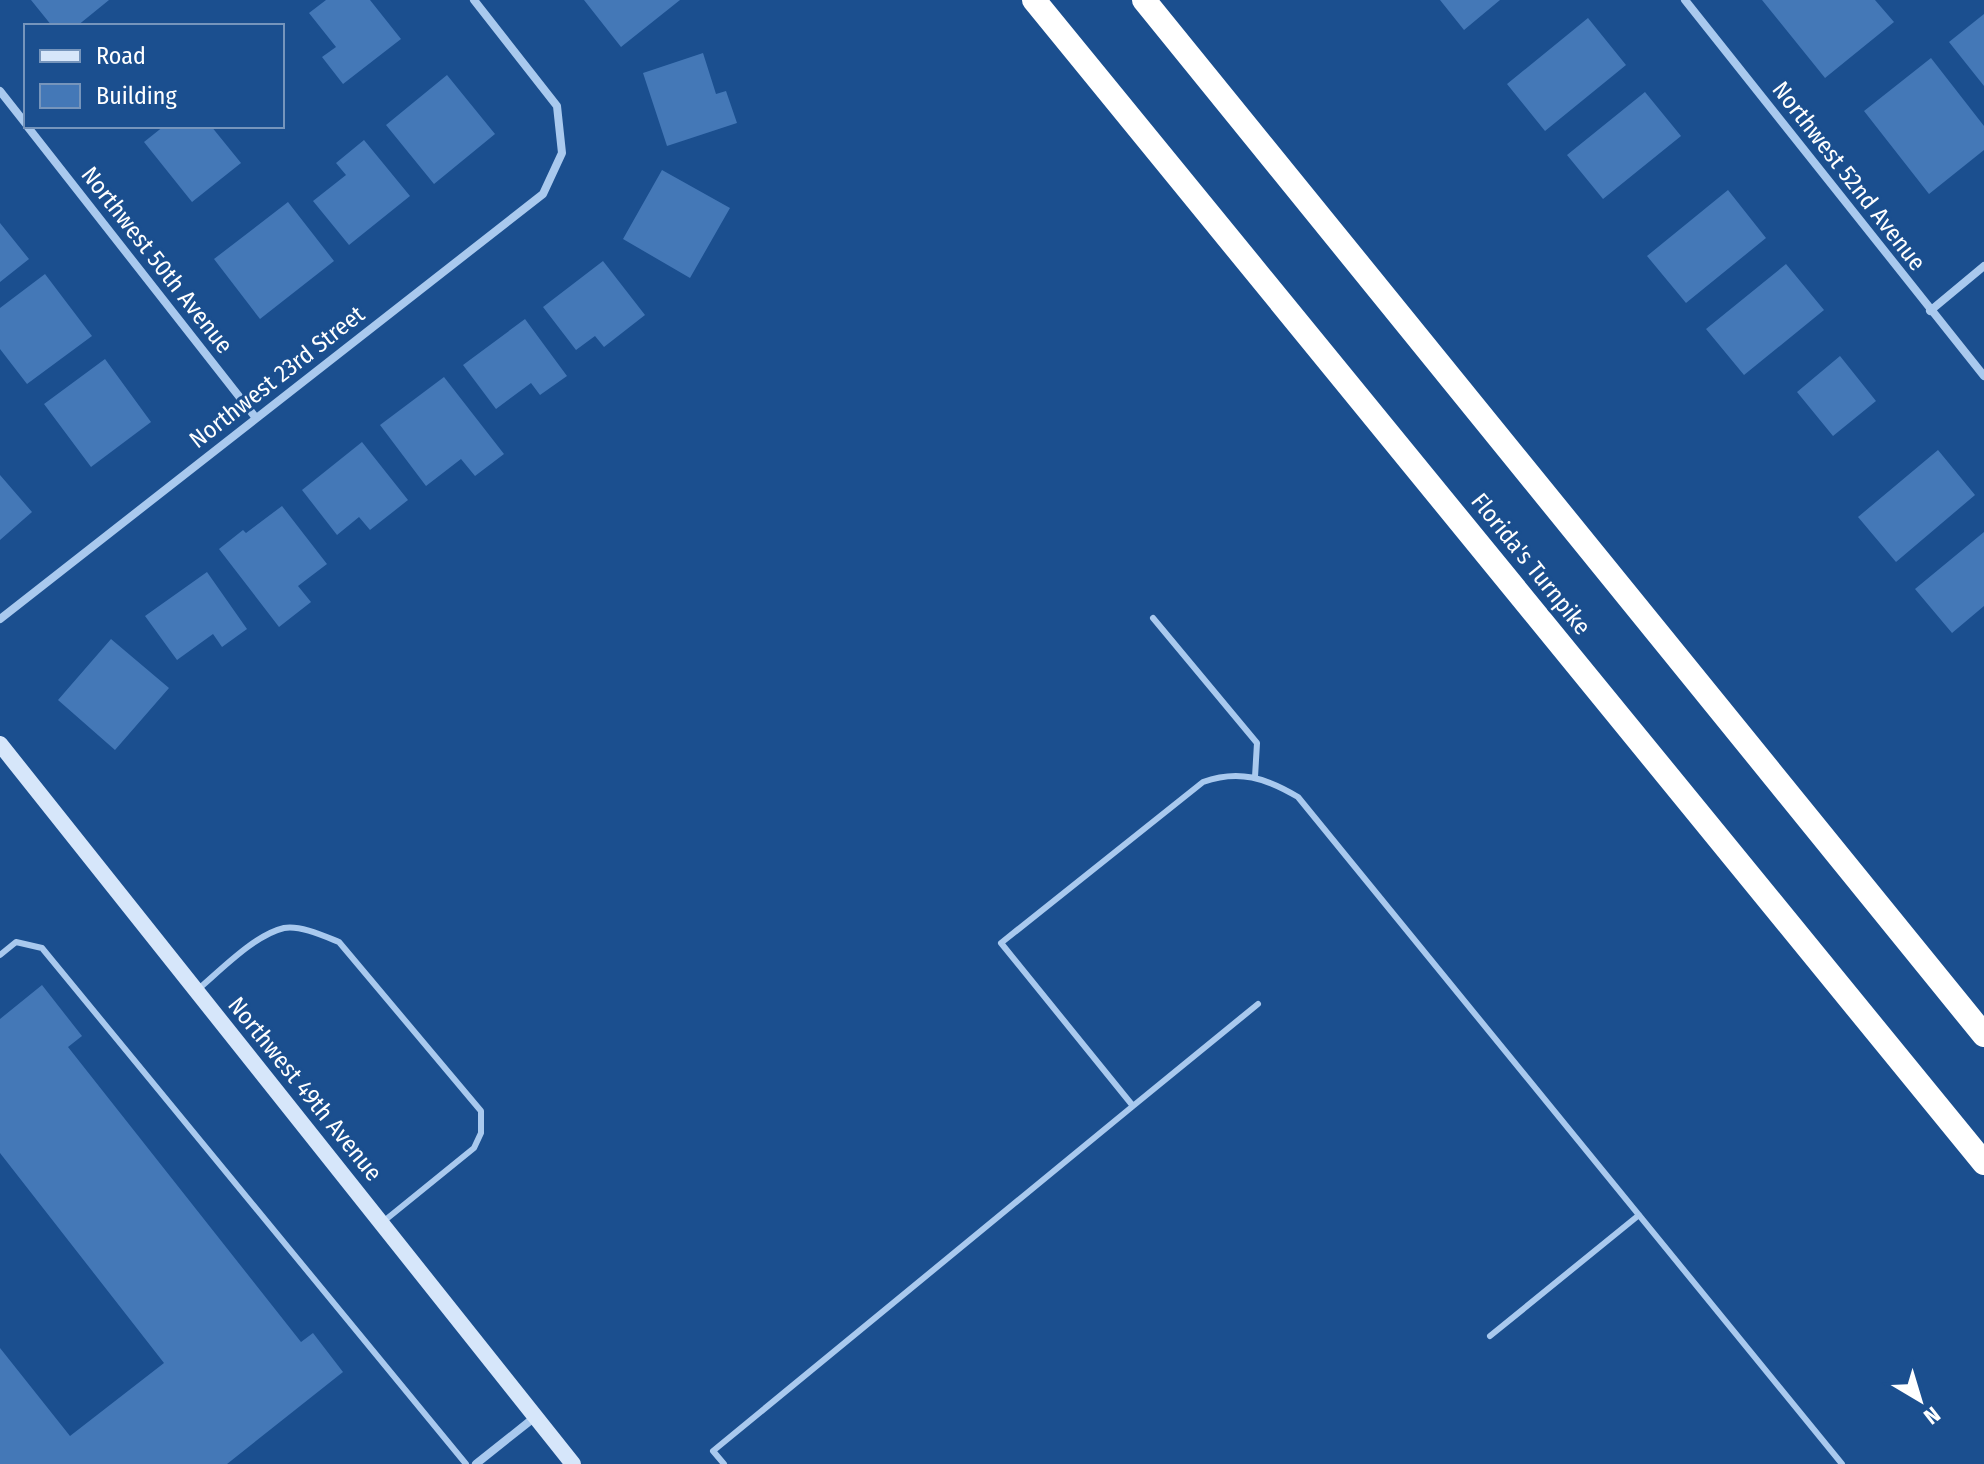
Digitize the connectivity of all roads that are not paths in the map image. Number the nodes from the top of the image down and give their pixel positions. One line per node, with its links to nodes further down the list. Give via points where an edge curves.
1 (474, 0): 11 (street, Northwest 23rd Street, via 557,106 562,153 543,194)
2 (1034, 0): 21 (highway, Florida's Turnpike)
3 (1144, 0): 19 (highway)
4 (1685, 0): 9 (street, Northwest 52nd Avenue)
5 (0, 91): 6 (street, Northwest 50th Avenue)
6 (24, 121)
7 (29, 128): 11 (street, Northwest 50th Avenue)
8 (1984, 266): 9 (street)
9 (1930, 311): 10 (street, Northwest 52nd Avenue)
10 (1984, 376)
11 (256, 418): 13 (street, Northwest 23rd Street)
12 (1153, 618): 15 (lane, via 1257,743)
13 (0, 619)
14 (0, 744): 17 (street, Northwest 49th Avenue)
15 (1255, 777): 20 (lane, via 1223,775 1203,782 1001,943); 22 (lane, via 1298,797)
16 (0, 955): 26 (lane, via 16,942 42,948)
17 (196, 991): 23 (street, Northwest 49th Avenue); 23 (lane, via 259,939 286,928 339,942 481,1111 481,1133 474,1148)
18 (1258, 1004): 20 (lane)
19 (1984, 1035)
20 (1133, 1106): 29 (lane, via 713,1451)
21 (1984, 1163)
22 (1639, 1215): 24 (lane); 30 (lane)
23 (382, 1224): 25 (street, Northwest 49th Avenue)
24 (1490, 1336)
25 (535, 1417): 27 (street); 28 (street, Northwest 49th Avenue)
26 (466, 1464)
27 (476, 1464)
28 (573, 1464)
29 (724, 1464)
30 (1842, 1464)

